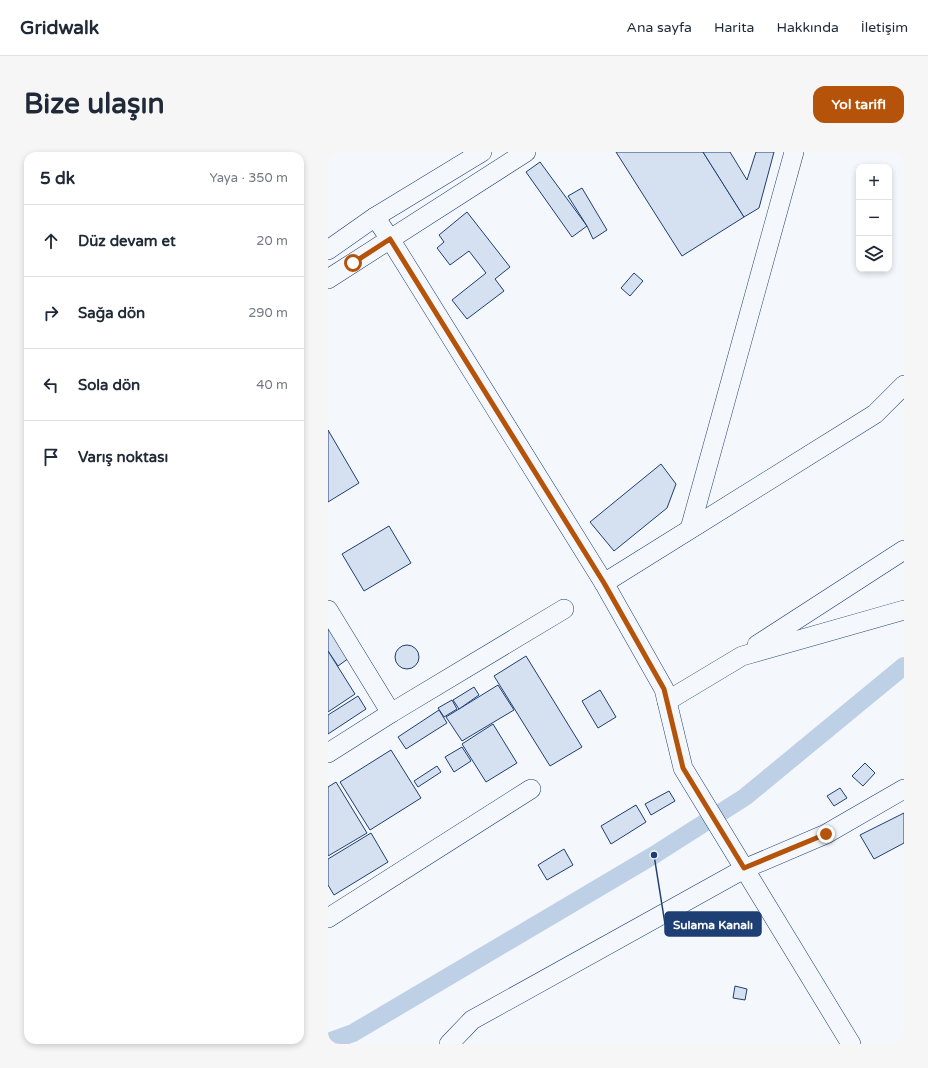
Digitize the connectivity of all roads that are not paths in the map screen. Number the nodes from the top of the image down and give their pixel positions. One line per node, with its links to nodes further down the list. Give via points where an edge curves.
1 (482, 152): 4 (street)
2 (526, 152): 5 (street)
3 (794, 152): 9 (street)
4 (374, 217): 5 (street); 6 (street)
5 (390, 239): 7 (street); 11 (street)
6 (328, 250)
7 (328, 279)
8 (904, 385): 9 (street, via 874,414)
9 (690, 529): 11 (street)
10 (904, 550): 15 (street)
11 (604, 583): 16 (street, via 664,689)
12 (564, 609): 17 (street)
13 (328, 610): 17 (street)
14 (904, 610): 15 (street)
15 (742, 656): 16 (street)
16 (667, 701): 21 (street, via 683,768)
17 (391, 713): 18 (street)
18 (328, 753)
19 (531, 789): 22 (street)
20 (904, 789): 21 (street, via 826,834)
21 (744, 868): 23 (street, via 472,1020); 24 (street)
22 (328, 918)
23 (448, 1044)
24 (851, 1044)

